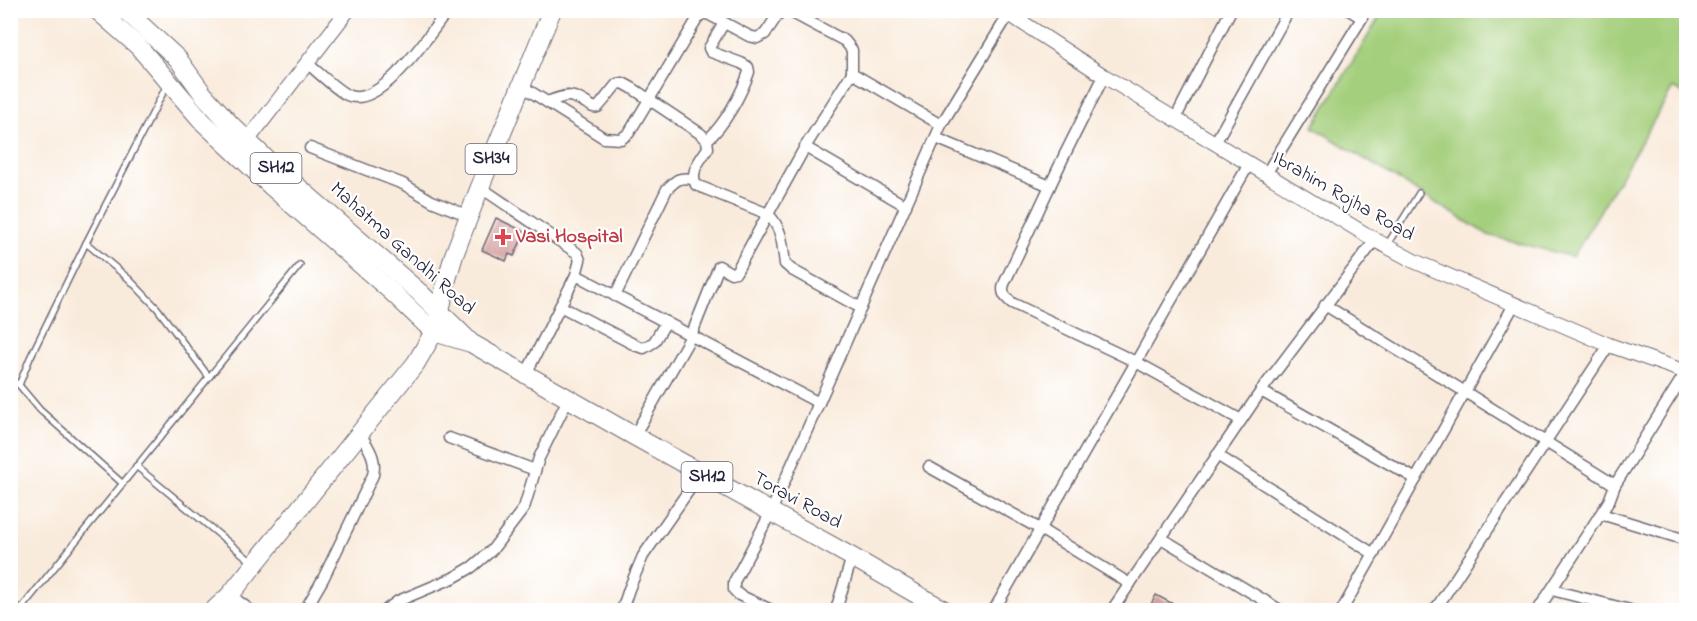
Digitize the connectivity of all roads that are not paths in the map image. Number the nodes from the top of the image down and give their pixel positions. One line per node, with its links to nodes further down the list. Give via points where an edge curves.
1 (98, 10): 17 (main road, Mahatma Gandhi Road / SH12)
2 (126, 10): 25 (main road, Mahatma Gandhi Road / SH12, via 178,60)
3 (348, 10): 14 (street)
4 (448, 10): 14 (street, via 396,76 361,97 348,96)
5 (552, 10): 18 (main road, SH34)
6 (781, 10): 13 (street, via 765,34 757,38)
7 (787, 10): 15 (street, via 844,41 852,50)
8 (1231, 10): 21 (street)
9 (1289, 10): 26 (street)
10 (1349, 10): 12 (street)
11 (1006, 12): 16 (street, Ibrahim Rojha Road); 22 (street)
12 (1364, 14): 30 (street)
13 (724, 22): 19 (street, via 708,14 699,16); 24 (street, via 711,43 711,52 741,63 749,72 723,123)
14 (307, 63): 25 (street)
15 (852, 73): 22 (street); 27 (street)
16 (1104, 76): 21 (street, Ibrahim Rojha Road); 32 (street)
17 (169, 81): 38 (lane); 49 (main road, Mahatma Gandhi Road / SH12, via 203,122)
18 (520, 85): 20 (street); 33 (main road, SH34)
19 (650, 100): 20 (street, via 623,83 617,84 597,108 570,95); 20 (street, via 621,139 604,138); 24 (street)
20 (547, 102)
21 (1175, 119): 26 (street, Ibrahim Rojha Road)
22 (941, 125): 23 (street)
23 (936, 138): 32 (street); 35 (street)
24 (707, 140): 31 (street, via 708,148)
25 (247, 141): 47 (main road, Mahatma Gandhi Road / SH12)
26 (1215, 143): 29 (street, Ibrahim Rojha Road)
27 (805, 147): 35 (street); 36 (street)
28 (310, 148): 37 (street, via 403,184)
29 (1249, 164): 30 (street, Ibrahim Rojha Road); 53 (street)
30 (1266, 174): 39 (street, Ibrahim Rojha Road)
31 (693, 179): 36 (street, via 696,185); 42 (street, via 676,180 668,189)
32 (1050, 186): 53 (street, via 1004,284 1005,297)
33 (480, 187): 37 (main road, SH34); 41 (street, via 577,253 580,260)
34 (1419, 192): 39 (lane)
35 (906, 206): 46 (street)
36 (768, 214): 46 (street, via 781,233 785,264); 50 (street, via 736,272 719,266)
37 (469, 216): 47 (main road, SH34)
38 (86, 243): 56 (lane, via 157,308); 58 (lane)
39 (1381, 243): 43 (street, Ibrahim Rojha Road); 44 (street)
40 (300, 265): 56 (lane)
41 (576, 275): 42 (street); 45 (street)
42 (615, 296): 48 (street)
43 (1515, 303): 52 (street, Ibrahim Rojha Road); 60 (street)
44 (1325, 305): 59 (street); 60 (street)
45 (560, 306): 48 (street, via 644,348 654,342); 55 (street)
46 (861, 308): 62 (street)
47 (440, 312): 49 (main road, SH34); 51 (main road, Mahatma Gandhi Road / SH12)
48 (666, 322): 50 (street)
49 (434, 332): 51 (main road, Mahatma Gandhi Road / SH12); 64 (main road, via 416,363)
50 (691, 336): 62 (street); 65 (street)
51 (471, 343): 55 (main road, Toravi Road / SH12)
52 (1609, 345): 54 (street, Ibrahim Rojha Road); 67 (street)
53 (1136, 362): 63 (street); 78 (street)
54 (1686, 372): 75 (street)
55 (526, 374): 61 (main road, Toravi Road / SH12)
56 (209, 377): 69 (lane)
57 (10, 378): 58 (lane)
58 (19, 385): 74 (lane, via 40,410)
59 (1261, 391): 63 (street); 73 (street)
60 (1465, 392): 67 (street); 73 (street)
61 (568, 399): 65 (main road, Toravi Road / SH12); 71 (street)
62 (819, 403): 76 (street)
63 (1241, 420): 68 (street)
64 (360, 433): 83 (main road); 90 (street, via 373,456 373,475)
65 (634, 436): 72 (main road, Toravi Road / SH12)
66 (449, 438): 71 (street)
67 (1546, 442): 75 (street); 100 (street)
68 (1217, 455): 79 (street); 81 (street)
69 (136, 466): 74 (lane); 83 (lane)
70 (929, 467): 78 (street)
71 (535, 470): 91 (street, via 524,508 492,550 453,578)
72 (701, 473): 76 (main road, Toravi Road / SH12); 92 (street, via 643,556)
73 (1416, 479): 81 (street)
74 (122, 483): 87 (lane)
75 (1615, 485): 77 (street)
76 (771, 512): 82 (main road, Toravi Road / SH12); 93 (street, via 734,582 734,590)
77 (1601, 514): 80 (street); 85 (street)
78 (1040, 529): 84 (street); 96 (street)
79 (1161, 538): 84 (street); 98 (street)
80 (1686, 540)
81 (1374, 554): 99 (street)
82 (852, 557): 94 (street); 95 (main road, Toravi Road / SH12)
83 (255, 564): 86 (main road)
84 (1130, 584): 97 (street)
85 (1552, 590): 101 (street); 102 (street)
86 (230, 595): 88 (main road); 89 (street)
87 (20, 610)
88 (214, 610)
89 (250, 610)
90 (304, 610)
91 (386, 610)
92 (622, 610)
93 (771, 610)
94 (836, 610)
95 (944, 610)
96 (994, 610)
97 (1112, 610)
98 (1280, 610)
99 (1342, 610)
100 (1435, 610)
101 (1538, 610)
102 (1630, 610)

